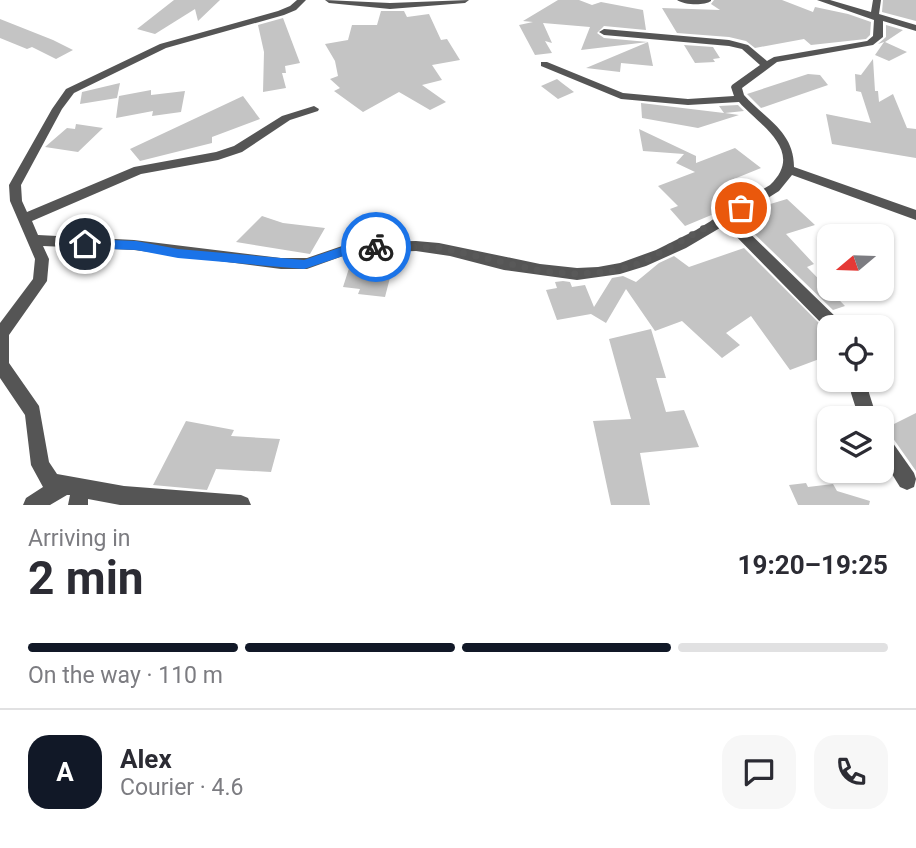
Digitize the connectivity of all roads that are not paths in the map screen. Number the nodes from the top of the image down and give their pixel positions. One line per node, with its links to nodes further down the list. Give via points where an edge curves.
1 (302, 0): 18 (street, via 281,13 163,46 70,91 19,174 16,201)
2 (329, 0): 3 (street, via 390,6)
3 (465, 0)
4 (681, 0): 7 (street)
5 (821, 0): 8 (street)
6 (877, 0): 8 (street)
7 (707, 1)
8 (876, 18): 9 (street); 12 (street, via 878,37 870,43 786,57)
9 (916, 28)
10 (604, 32): 12 (street, via 745,47)
11 (544, 64): 13 (street, via 621,96 661,101)
12 (766, 65): 13 (street, via 736,88)
13 (742, 99): 15 (street, via 773,124 788,155)
14 (314, 109): 18 (street, via 286,118 238,149 138,170)
15 (788, 169): 16 (street); 17 (street, via 783,181)
16 (916, 215)
17 (726, 218): 19 (street, via 641,263 579,274 518,267 437,247 342,251 304,264); 20 (street)
18 (24, 219): 19 (street)
19 (34, 240): 21 (street, via 42,259 40,281)
20 (823, 315)
21 (0, 335): 24 (street, via 1,365 33,412 40,465 51,482)
22 (894, 460): 23 (street)
23 (907, 480)
24 (74, 493): 25 (street); 26 (street)
25 (33, 505)
26 (241, 505)

